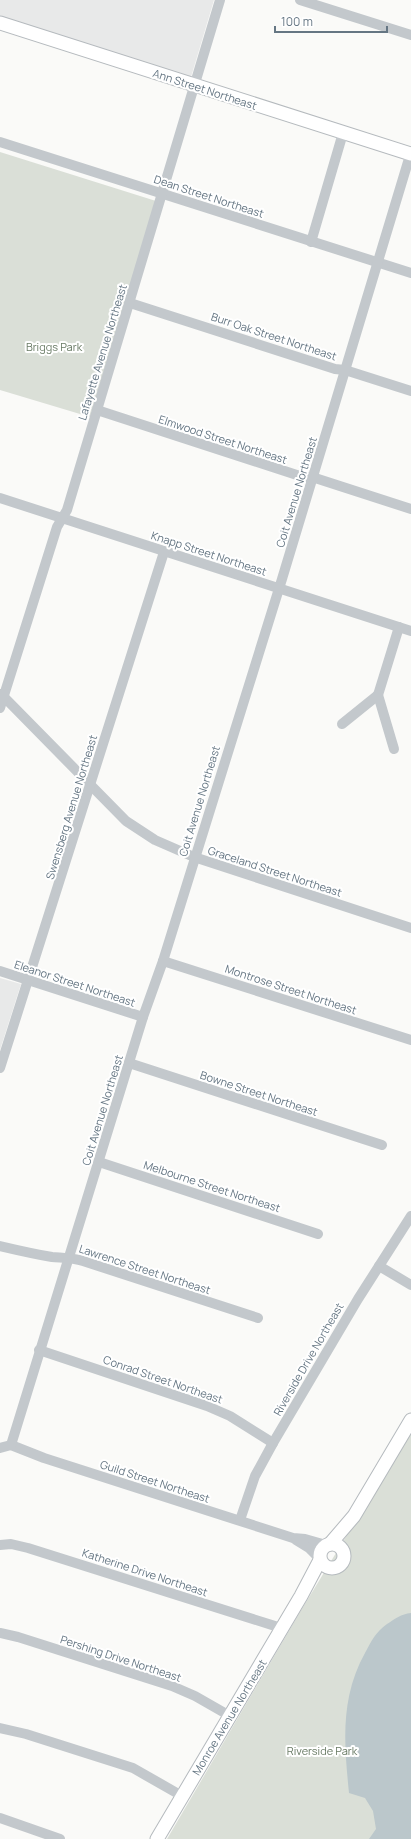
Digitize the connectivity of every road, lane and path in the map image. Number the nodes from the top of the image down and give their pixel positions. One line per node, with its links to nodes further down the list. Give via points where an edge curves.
1 (220, 0): 5 (street, Lafayette Avenue Northeast)
2 (300, 0): 4 (street)
3 (0, 23): 5 (main road, Ann Street Northeast)
4 (411, 35)
5 (195, 86): 6 (main road, Ann Street Northeast); 9 (street, Lafayette Avenue Northeast)
6 (343, 133): 8 (main road, Ann Street Northeast); 10 (street)
7 (0, 142): 9 (street, Dean Street Northeast)
8 (411, 153): 11 (street, Coit Avenue Northeast)
9 (162, 194): 10 (street, Dean Street Northeast); 13 (street, Lafayette Avenue Northeast)
10 (311, 242): 11 (street, Dean Street Northeast)
11 (378, 263): 12 (street, Dean Street Northeast); 14 (street, Coit Avenue Northeast)
12 (411, 273)
13 (130, 303): 14 (street, Burr Oak Street Northeast, via 335,369); 16 (street, Lafayette Avenue Northeast)
14 (345, 370): 15 (street, Burr Oak Street Northeast); 17 (street, Coit Avenue Northeast)
15 (411, 391)
16 (97, 410): 17 (street, Elmwood Street Northeast, via 303,477); 20 (street, Lafayette Avenue Northeast, via 67,510)
17 (312, 477): 19 (street, Elmwood Street Northeast); 22 (street, Coit Avenue Northeast)
18 (0, 498): 20 (street, Knapp Street Northeast)
19 (411, 509)
20 (62, 518): 21 (street, Knapp Street Northeast); 25 (street, Lafayette Avenue Northeast)
21 (164, 552): 22 (street, Knapp Street Northeast); 30 (street, Swensberg Avenue Northeast)
22 (279, 589): 23 (street, Knapp Street Northeast); 31 (street, Coit Avenue Northeast)
23 (399, 627): 24 (street, Knapp Street Northeast); 26 (street)
24 (411, 631)
25 (2, 695): 27 (street, Lafayette Avenue Northeast); 30 (street, Graceland Street Northeast)
26 (378, 696): 28 (street); 29 (street)
27 (0, 708)
28 (342, 724)
29 (394, 749)
30 (90, 784): 31 (street, Graceland Street Northeast, via 131,825 155,840); 35 (street, Swensberg Avenue Northeast)
31 (194, 857): 32 (street, Graceland Street Northeast); 33 (street, Coit Avenue Northeast)
32 (411, 928)
33 (163, 961): 36 (street, Coit Avenue Northeast); 37 (street, Montrose Street Northeast)
34 (0, 971): 35 (street, Eleanor Street Northeast)
35 (28, 980): 36 (street, Eleanor Street Northeast); 39 (street, Swensberg Avenue Northeast)
36 (143, 1017): 38 (street, Coit Avenue Northeast)
37 (411, 1040)
38 (129, 1063): 40 (street, Bowne Street Northeast); 41 (street, Coit Avenue Northeast)
39 (0, 1068)
40 (382, 1145)
41 (99, 1162): 43 (street, Melbourne Street Northeast); 45 (street, Coit Avenue Northeast)
42 (411, 1216): 46 (street, Riverside Drive Northeast)
43 (318, 1234)
44 (0, 1246): 45 (street, Lawrence Street Northeast, via 55,1257)
45 (69, 1257): 48 (street, Lawrence Street Northeast); 49 (street, Coit Avenue Northeast)
46 (379, 1266): 47 (street); 51 (street, Riverside Drive Northeast)
47 (411, 1285)
48 (258, 1318)
49 (39, 1350): 51 (street, Conrad Street Northeast, via 207,1406 230,1416); 52 (street, Coit Avenue Northeast)
50 (411, 1420): 54 (main road)
51 (273, 1443): 55 (street, Riverside Drive Northeast, via 252,1483)
52 (11, 1445): 53 (street); 55 (street, Guild Street Northeast, via 44,1458)
53 (0, 1448)
54 (354, 1516): 58 (main road); 59 (main road)
55 (240, 1520): 56 (street, Guild Street Northeast)
56 (293, 1538): 58 (street, Guild Street Northeast); 60 (street, Guild Street Northeast)
57 (0, 1545): 63 (street, Katherine Drive Northeast, via 11,1544 46,1554)
58 (328, 1545): 59 (main road, via 337,1546); 60 (main road, via 321,1551)
59 (343, 1551): 61 (main road, via 341,1564)
60 (320, 1559): 61 (main road, via 325,1567); 62 (main road, Monroe Avenue Northeast)
61 (332, 1569): 62 (main road, Monroe Avenue Northeast)
62 (301, 1596): 63 (main road, Monroe Avenue Northeast)
63 (281, 1630): 65 (main road, Monroe Avenue Northeast)
64 (0, 1633): 65 (street, Pershing Drive Northeast, via 172,1686)
65 (230, 1716): 67 (main road, Monroe Avenue Northeast)
66 (0, 1728): 67 (street, via 133,1768)
67 (182, 1796): 70 (main road, Monroe Avenue Northeast)
68 (0, 1818): 69 (street)
69 (60, 1839)
70 (157, 1839)

